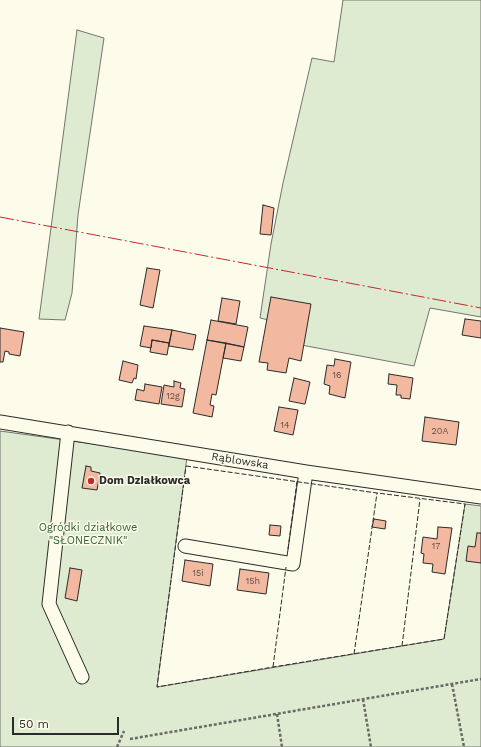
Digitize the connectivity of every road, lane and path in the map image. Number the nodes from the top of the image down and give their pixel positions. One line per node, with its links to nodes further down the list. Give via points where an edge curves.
1 (0, 422): 2 (street, Rąblowska)
2 (68, 432): 3 (street, Rąblowska); 6 (street, via 49,604)
3 (306, 472): 4 (street, Rąblowska); 5 (street, via 293,564)
4 (481, 497)
5 (185, 546)
6 (82, 677)
7 (481, 679): 8 (path)
8 (452, 684): 9 (path); 16 (path)
9 (363, 699): 10 (path); 15 (path)
10 (277, 714): 12 (path); 14 (path)
11 (124, 731): 13 (path)
12 (130, 738)
13 (117, 747)
14 (282, 747)
15 (372, 747)
16 (464, 747)

